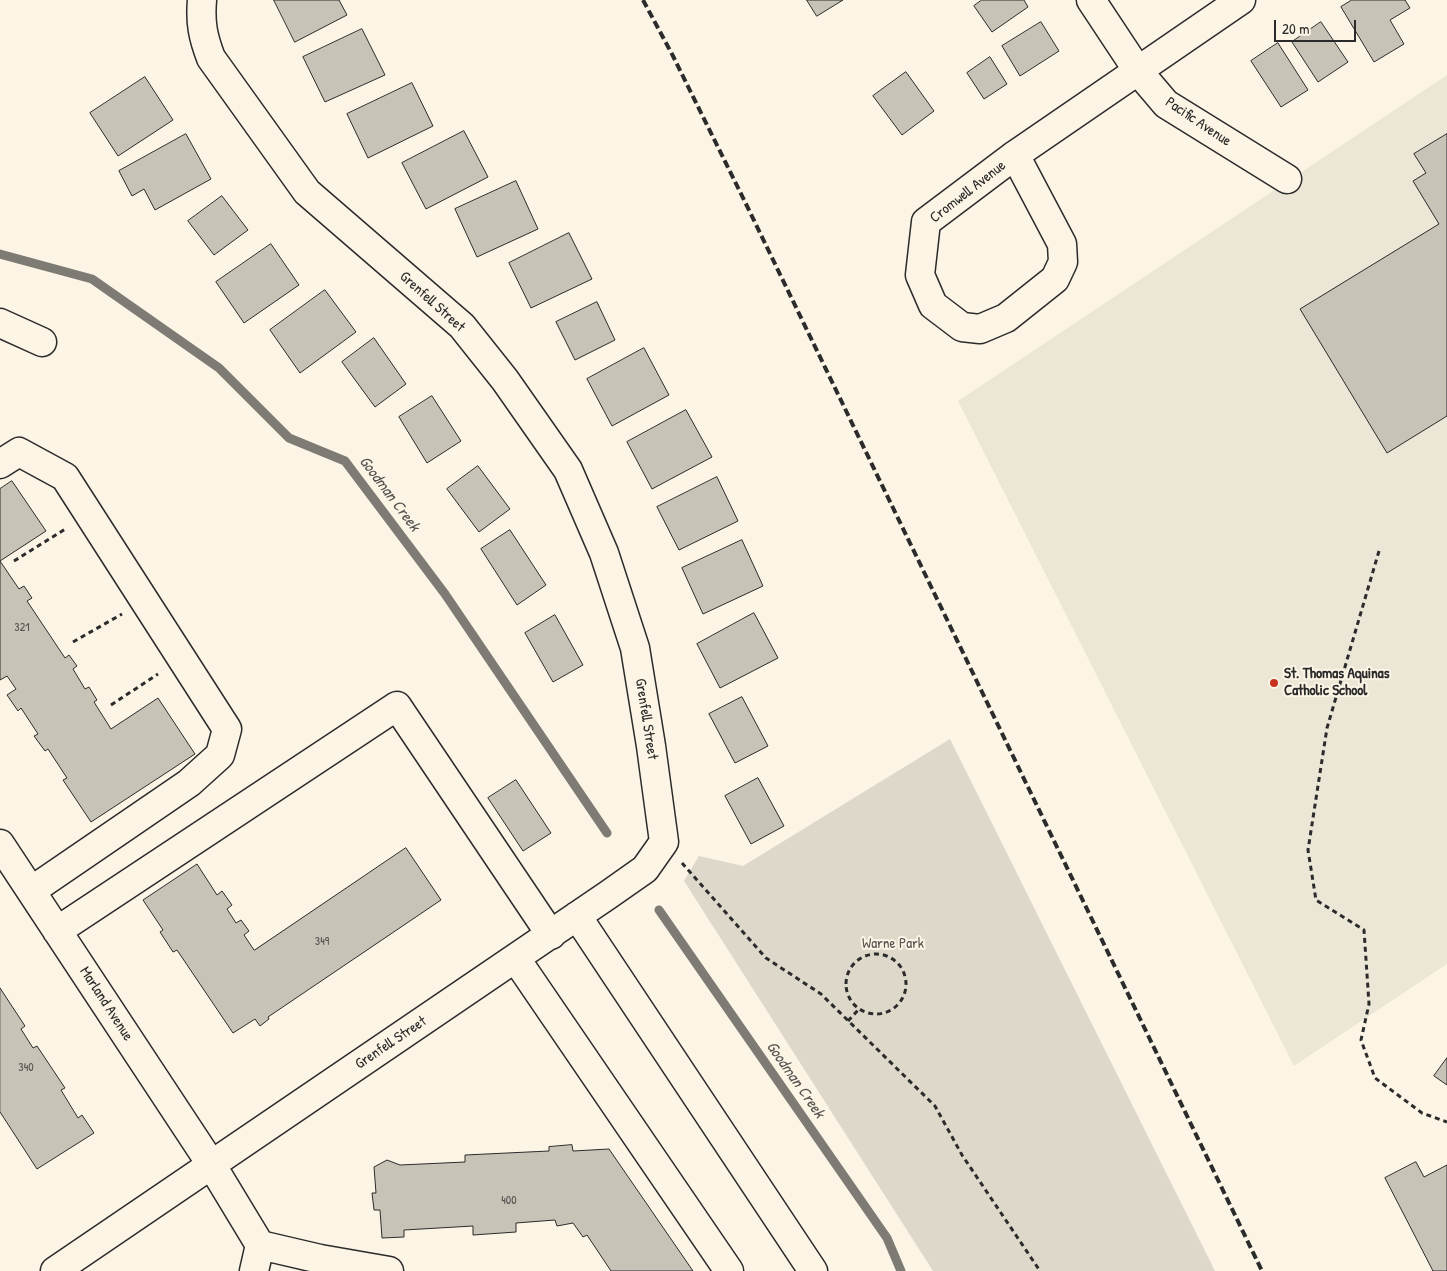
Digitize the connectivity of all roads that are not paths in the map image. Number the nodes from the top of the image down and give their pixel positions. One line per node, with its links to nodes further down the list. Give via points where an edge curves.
1 (202, 0): 12 (street, Grenfell Street, via 204,40 212,58 307,192 462,326 505,380 568,470 604,553 634,648 664,842 645,869)
2 (1091, 0): 4 (street, Pacific Avenue)
3 (1241, 0): 4 (street, Cromwell Avenue)
4 (1138, 71): 5 (street, Cromwell Avenue); 6 (street, Pacific Avenue, via 1166,104)
5 (1015, 155): 5 (street, Cromwell Avenue, via 926,222 920,275 933,305 962,327 980,329 1006,318 1055,279 1063,262 1062,244)
6 (1287, 179)
7 (0, 323): 8 (street)
8 (42, 342)
9 (0, 464): 11 (street, via 19,452 65,477 226,729 220,755 189,783)
10 (0, 844): 11 (street, Marland Avenue)
11 (31, 891): 13 (street, Marland Avenue)
12 (577, 916): 14 (street, Grenfell Street); 22 (street)
13 (57, 931): 14 (street, via 397,706); 16 (street, Marland Avenue)
14 (551, 935): 15 (street, Grenfell Street)
15 (516, 959): 16 (street, Grenfell Street); 21 (street)
16 (211, 1164): 17 (street, Marland Avenue); 18 (street, Grenfell Street)
17 (260, 1245): 19 (street); 20 (street)
18 (55, 1271)
19 (254, 1271)
20 (390, 1271)
21 (729, 1271)
22 (813, 1271)

